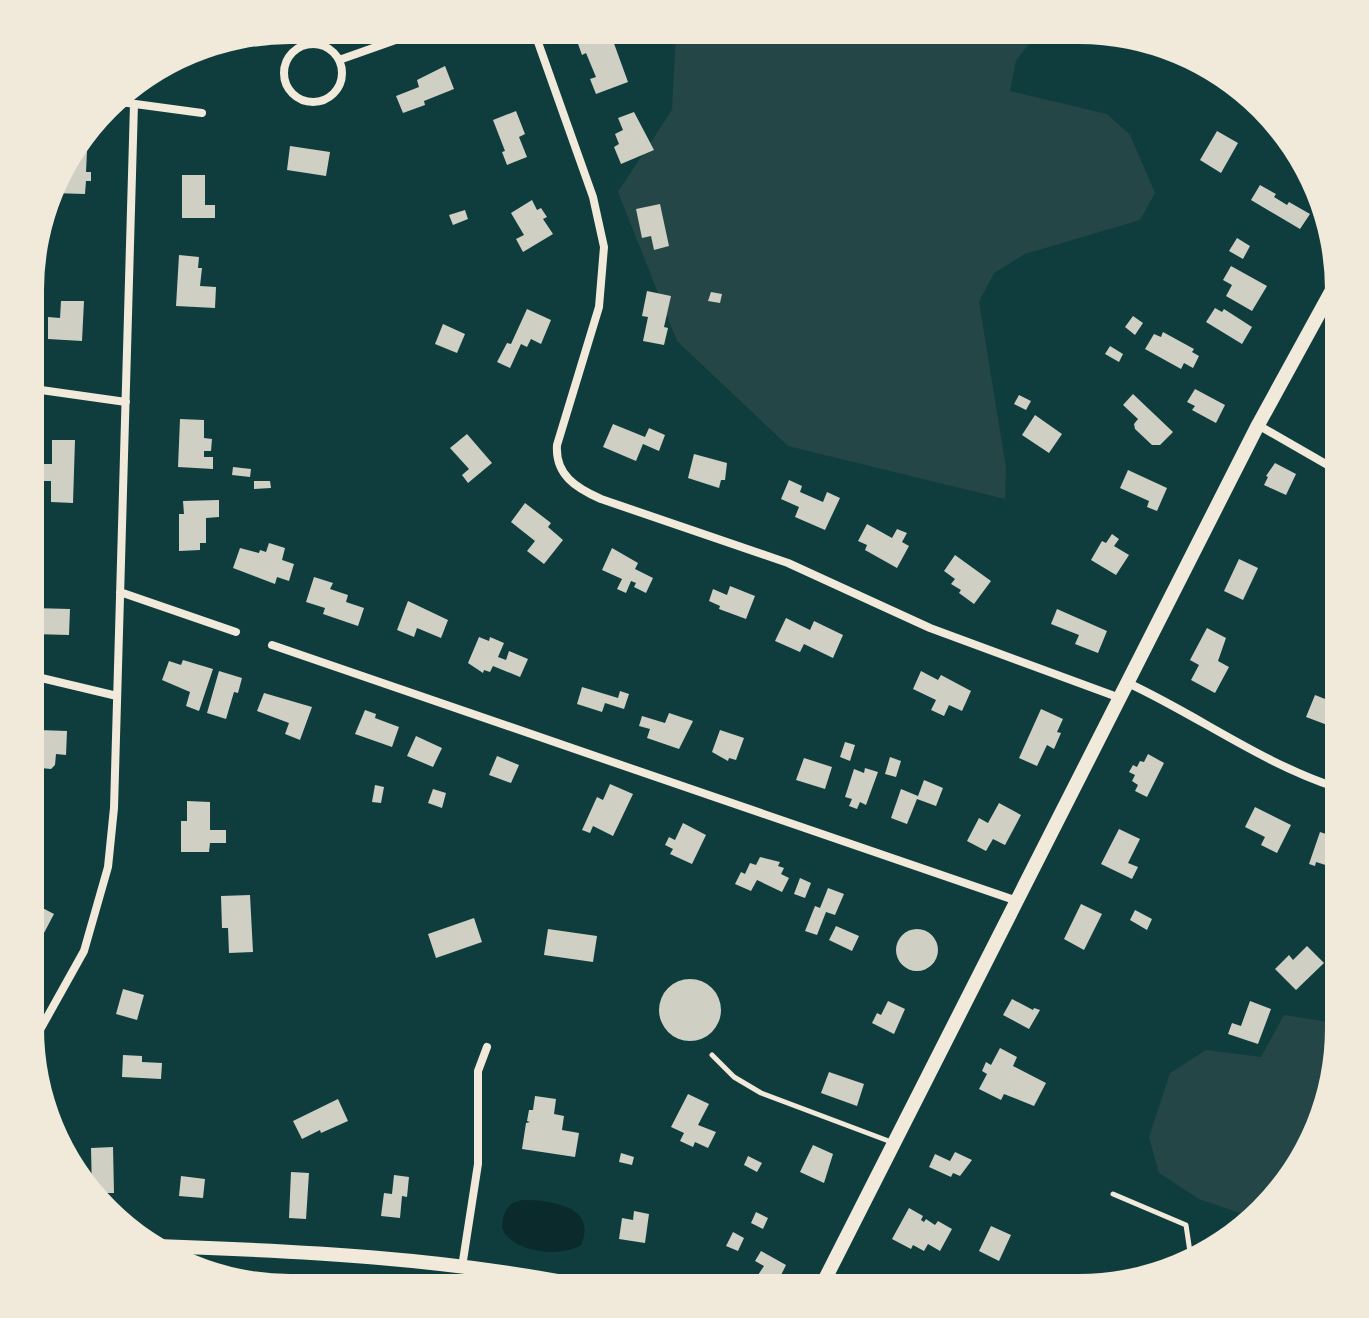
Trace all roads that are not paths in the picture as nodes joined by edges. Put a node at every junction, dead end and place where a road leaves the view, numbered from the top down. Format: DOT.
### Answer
graph roads {
  1 [pos="318,44"];
  2 [pos="384,44"];
  3 [pos="539,44"];
  4 [pos="339,60"];
  5 [pos="130,103"];
  6 [pos="134,104"];
  7 [pos="202,113"];
  8 [pos="1324,305"];
  9 [pos="44,390"];
  10 [pos="126,402"];
  11 [pos="1258,425"];
  12 [pos="1324,463"];
  13 [pos="120,592"];
  14 [pos="236,632"];
  15 [pos="272,645"];
  16 [pos="45,679"];
  17 [pos="1128,683"];
  18 [pos="117,696"];
  19 [pos="1120,698"];
  20 [pos="1324,784"];
  21 [pos="1017,901"];
  22 [pos="45,1021"];
  23 [pos="487,1047"];
  24 [pos="712,1055"];
  25 [pos="895,1144"];
  26 [pos="1113,1194"];
  27 [pos="180,1247"];
  28 [pos="1189,1247"];
  29 [pos="462,1268"];
  30 [pos="489,1273"];
  31 [pos="828,1273"];
  1 -- 4 [label="street"];
  1 -- 4 [label="street"];
  2 -- 4 [label="street"];
  3 -- 19 [label="street"];
  5 -- 6 [label="street"];
  6 -- 7 [label="street"];
  6 -- 10 [label="street"];
  8 -- 11 [label="main road"];
  9 -- 10 [label="street"];
  10 -- 13 [label="street"];
  11 -- 12 [label="street"];
  11 -- 17 [label="main road"];
  13 -- 14 [label="street"];
  13 -- 18 [label="street"];
  15 -- 21 [label="street"];
  16 -- 18 [label="street"];
  17 -- 19 [label="main road"];
  17 -- 20 [label="street"];
  18 -- 22 [label="street"];
  19 -- 21 [label="main road"];
  21 -- 25 [label="main road"];
  23 -- 29 [label="street"];
  24 -- 25 [label="lane"];
  25 -- 31 [label="main road"];
  26 -- 28 [label="lane"];
  27 -- 29 [label="main road"];
  29 -- 30 [label="main road"];
}
